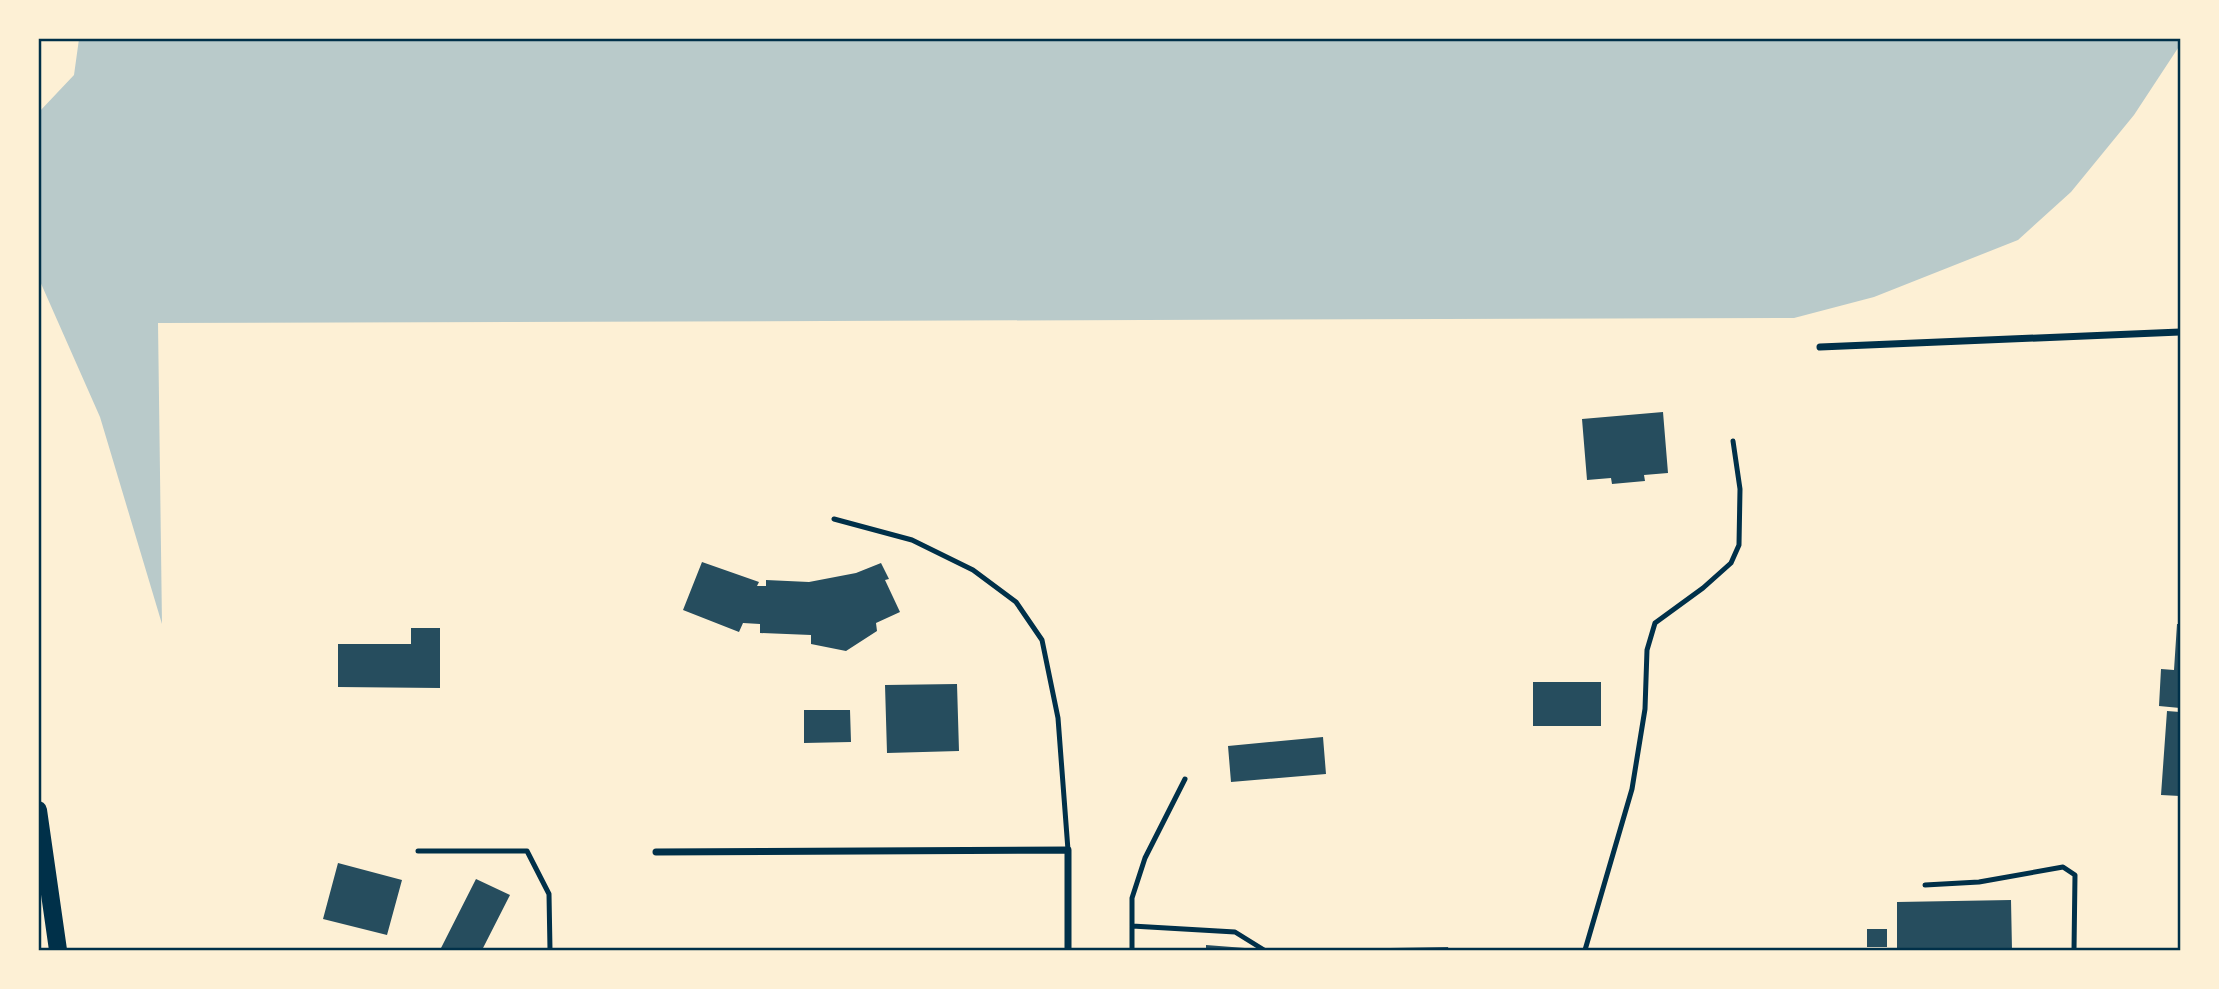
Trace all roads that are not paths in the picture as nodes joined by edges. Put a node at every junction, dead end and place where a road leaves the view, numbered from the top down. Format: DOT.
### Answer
graph roads {
  1 [pos="2180,332"];
  2 [pos="1820,348"];
  3 [pos="1733,441"];
  4 [pos="834,519"];
  5 [pos="1185,779"];
  6 [pos="38,810"];
  7 [pos="1068,849"];
  8 [pos="418,851"];
  9 [pos="656,852"];
  10 [pos="1925,885"];
  11 [pos="1132,926"];
  12 [pos="58,950"];
  13 [pos="550,950"];
  14 [pos="1068,950"];
  15 [pos="1132,950"];
  16 [pos="1264,950"];
  17 [pos="1585,950"];
  18 [pos="2074,950"];
  1 -- 2 [label="street"];
  3 -- 17 [label="lane"];
  4 -- 7 [label="lane"];
  5 -- 11 [label="lane"];
  6 -- 12 [label="main road"];
  7 -- 9 [label="street"];
  7 -- 14 [label="street"];
  8 -- 13 [label="lane"];
  10 -- 18 [label="lane"];
  11 -- 15 [label="lane"];
  11 -- 16 [label="lane"];
}
